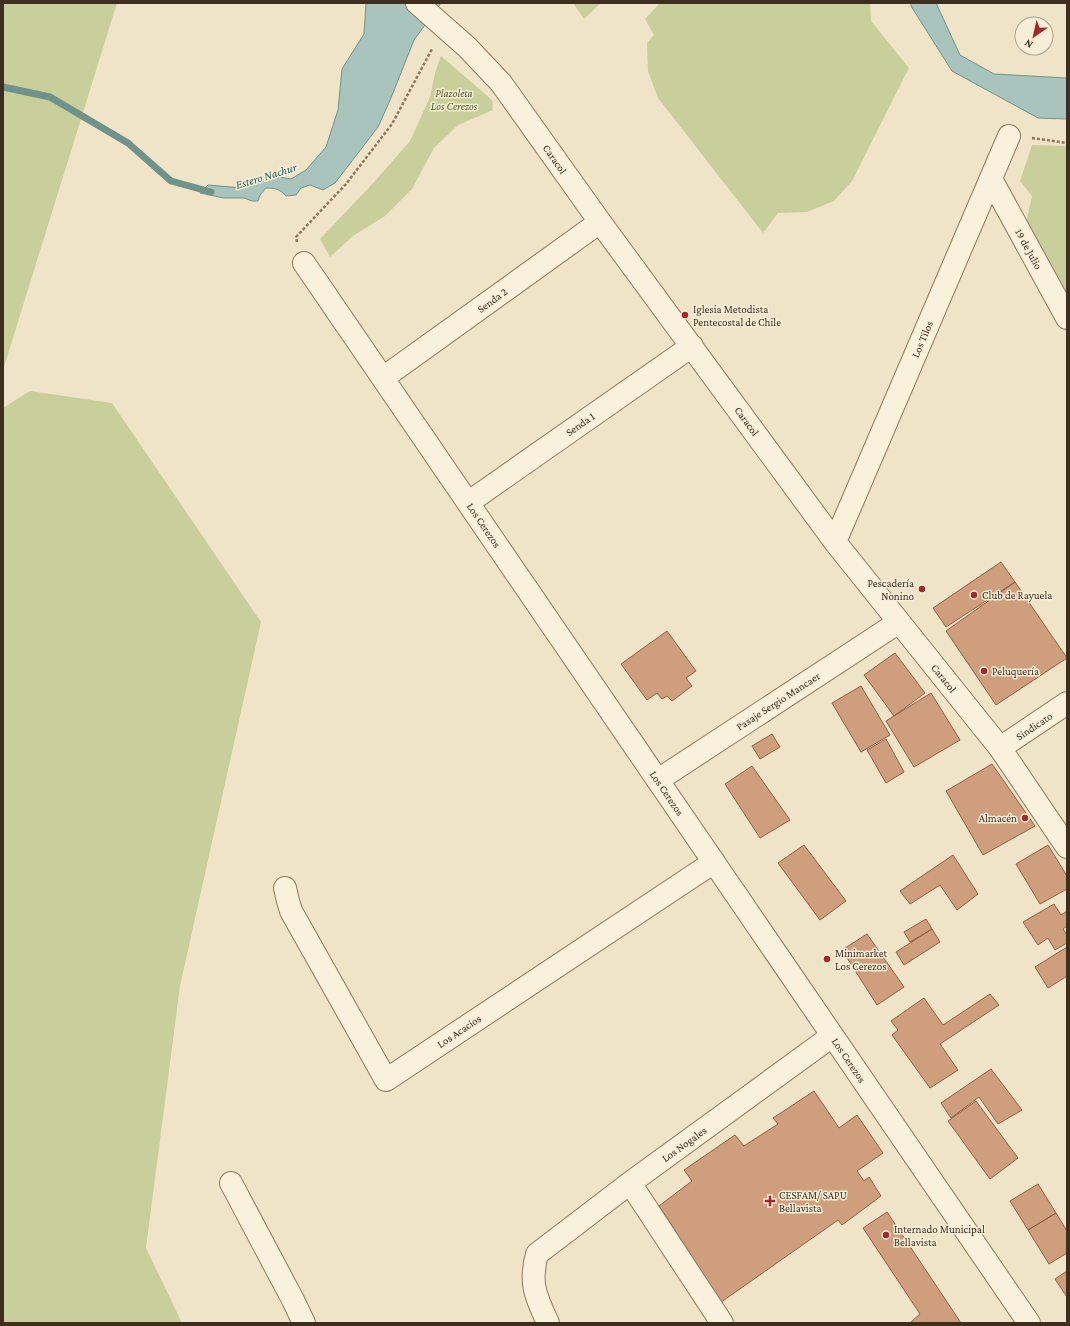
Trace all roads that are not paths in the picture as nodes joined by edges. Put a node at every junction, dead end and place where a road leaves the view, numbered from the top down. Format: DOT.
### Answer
graph roads {
  1 [pos="417,3"];
  2 [pos="1009,136"];
  3 [pos="991,179"];
  4 [pos="600,222"];
  5 [pos="304,263"];
  6 [pos="1067,318"];
  7 [pos="692,346"];
  8 [pos="383,378"];
  9 [pos="469,502"];
  10 [pos="835,542"];
  11 [pos="899,622"];
  12 [pos="1067,703"];
  13 [pos="1000,748"];
  14 [pos="658,780"];
  15 [pos="1067,846"];
  16 [pos="714,862"];
  17 [pos="285,888"];
  18 [pos="832,1036"];
  19 [pos="231,1182"];
  20 [pos="630,1183"];
  21 [pos="304,1323"];
  22 [pos="548,1323"];
  23 [pos="722,1323"];
  24 [pos="1030,1323"];
  1 -- 4 [label="street, Caracol"];
  2 -- 3 [label="street, Los Tilos"];
  3 -- 6 [label="street, 19 de Julio"];
  3 -- 10 [label="street, Los Tilos"];
  4 -- 7 [label="street, Caracol"];
  4 -- 8 [label="street, Senda 2"];
  5 -- 8 [label="street, Los Cerezos"];
  7 -- 9 [label="street, Senda 1"];
  7 -- 10 [label="street, Caracol"];
  8 -- 9 [label="street, Los Cerezos"];
  9 -- 14 [label="street, Los Cerezos"];
  10 -- 11 [label="street, Caracol"];
  11 -- 13 [label="street, Caracol"];
  11 -- 14 [label="street, Pasaje Sergio Mancaer"];
  12 -- 13 [label="street, Sindicato"];
  13 -- 15 [label="street, Caracol"];
  14 -- 16 [label="street, Los Cerezos"];
  16 -- 17 [label="street, Los Acacios"];
  16 -- 18 [label="street, Los Cerezos"];
  18 -- 20 [label="street, Los Nogales"];
  18 -- 24 [label="street, Los Cerezos"];
  19 -- 21 [label="street"];
  20 -- 22 [label="street, Los Nogales"];
  20 -- 23 [label="street"];
}
